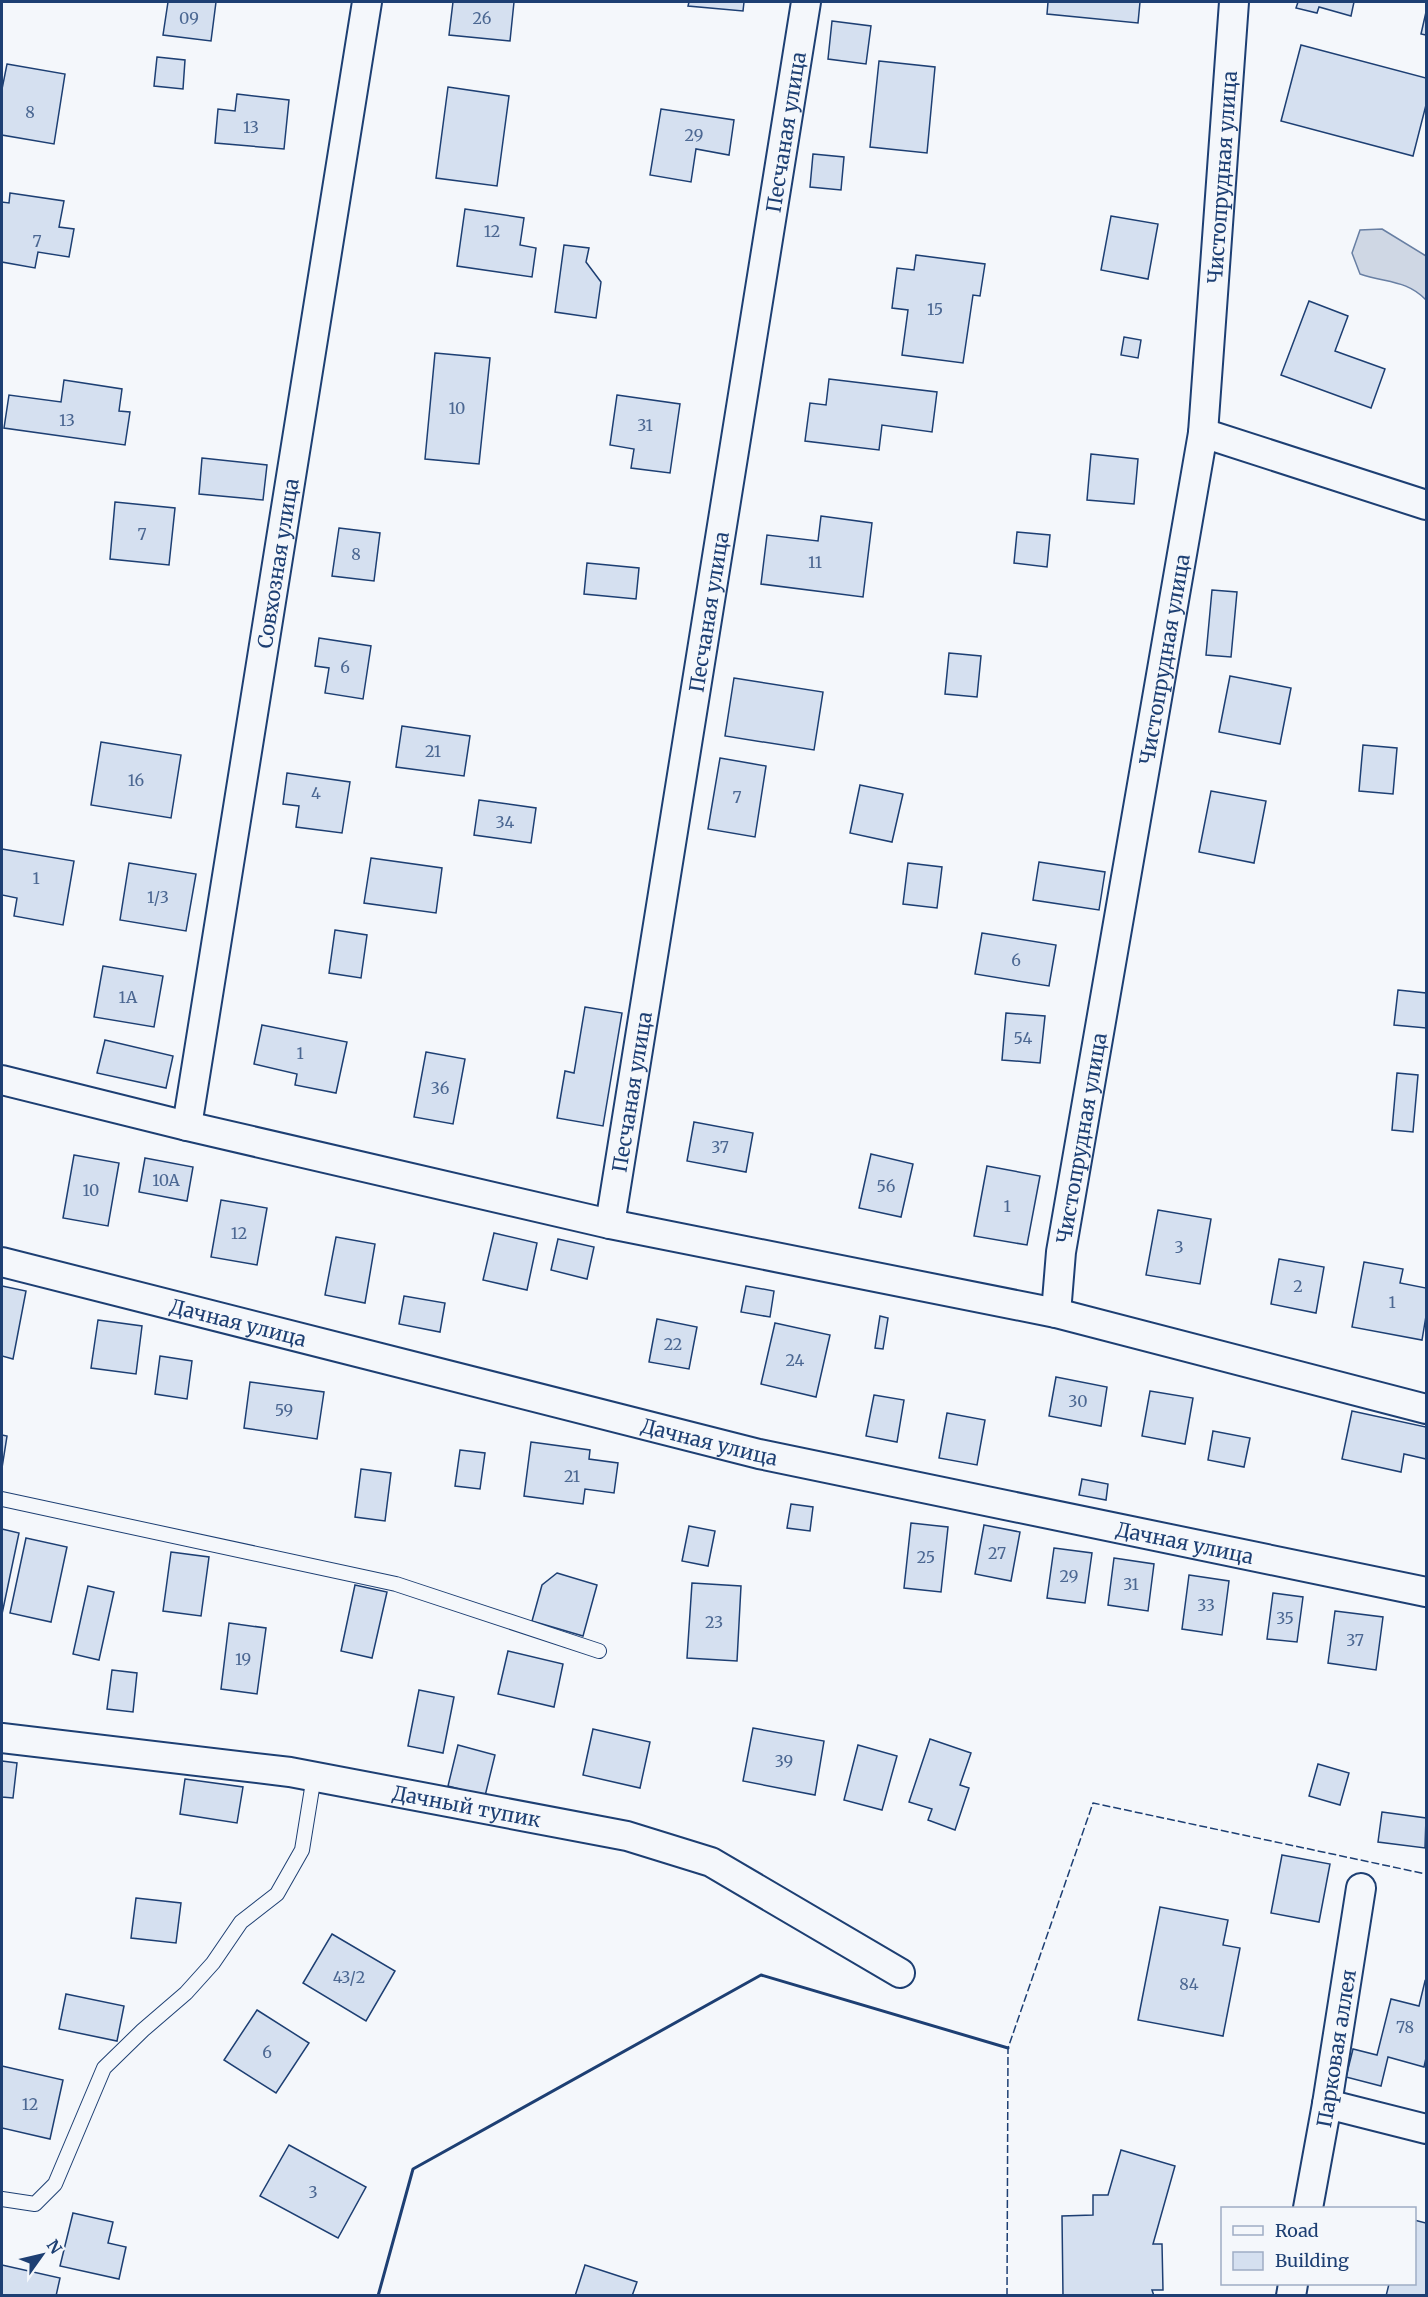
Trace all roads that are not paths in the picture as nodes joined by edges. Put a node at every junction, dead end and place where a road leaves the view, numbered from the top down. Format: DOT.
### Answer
graph roads {
  1 [pos="367,2"];
  2 [pos="806,2"];
  3 [pos="1234,2"];
  4 [pos="1203,433"];
  5 [pos="1426,505"];
  6 [pos="2,1080"];
  7 [pos="187,1126"];
  8 [pos="610,1224"];
  9 [pos="2,1262"];
  10 [pos="1056,1313"];
  11 [pos="1426,1409"];
  12 [pos="2,1499"];
  13 [pos="1426,1592"];
  14 [pos="599,1651"];
  15 [pos="2,1738"];
  16 [pos="314,1776"];
  17 [pos="1361,1888"];
  18 [pos="900,1973"];
  19 [pos="1328,2104"];
  20 [pos="1426,2129"];
  21 [pos="2,2199"];
  22 [pos="1308,2207"];
  1 -- 7 [label="street, Совхозная улица"];
  2 -- 8 [label="street, Песчаная улица"];
  3 -- 4 [label="street, Чистопрудная улица"];
  4 -- 5 [label="street"];
  4 -- 10 [label="street, Чистопрудная улица"];
  6 -- 7 [label="street"];
  7 -- 8 [label="street"];
  8 -- 10 [label="street"];
  9 -- 13 [label="street, Дачная улица"];
  10 -- 11 [label="street"];
  12 -- 14 [label="lane"];
  15 -- 16 [label="street, Дачный тупик"];
  16 -- 18 [label="street, Дачный тупик"];
  16 -- 21 [label="lane"];
  17 -- 19 [label="street, Парковая аллея"];
  19 -- 20 [label="street"];
  19 -- 22 [label="street, Парковая аллея"];
}
